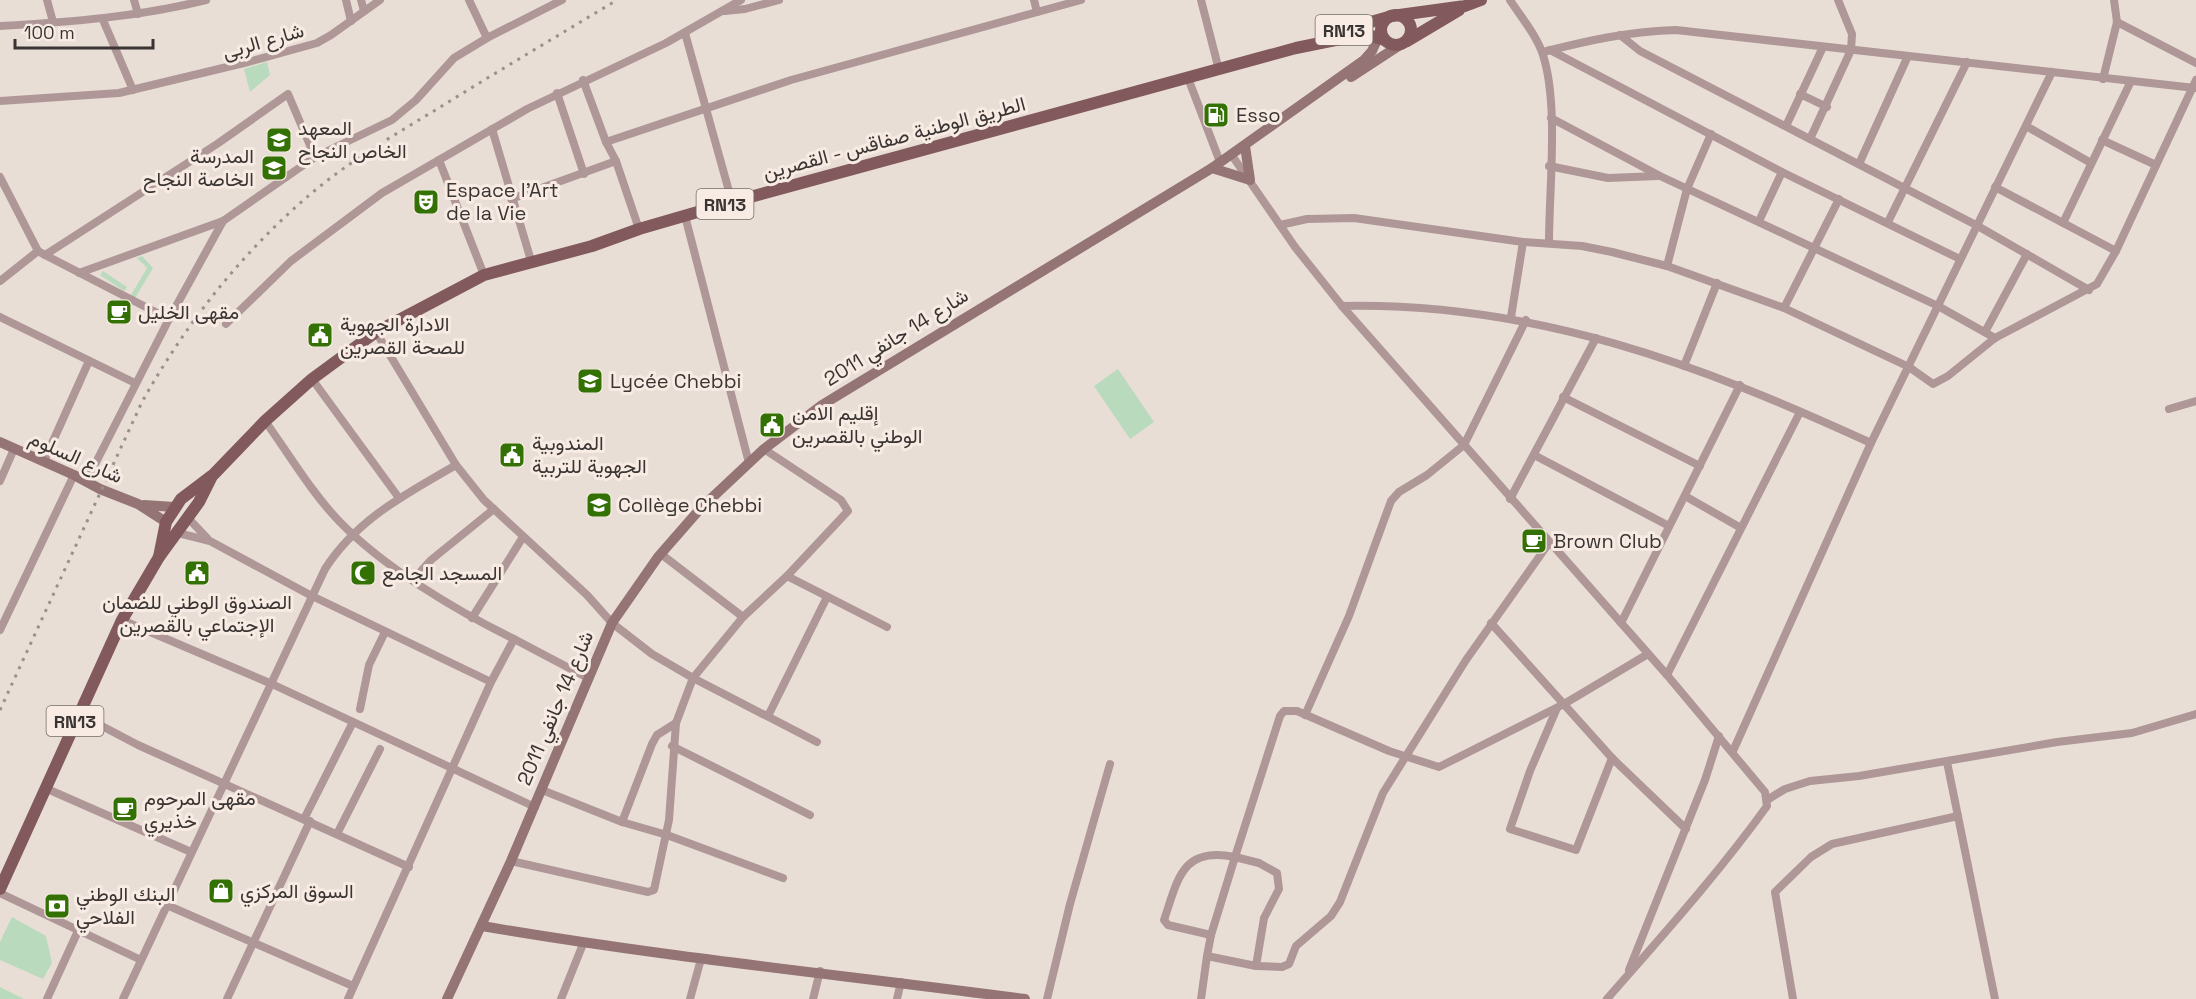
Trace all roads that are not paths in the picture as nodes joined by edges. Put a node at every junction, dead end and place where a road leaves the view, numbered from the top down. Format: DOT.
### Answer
graph roads {
  1 [pos="47,0"];
  2 [pos="134,0"];
  3 [pos="206,0"];
  4 [pos="346,0"];
  5 [pos="361,0"];
  6 [pos="380,0"];
  7 [pos="469,0"];
  8 [pos="562,0"];
  9 [pos="741,0"];
  10 [pos="779,0"];
  11 [pos="1034,0"];
  12 [pos="1081,0"];
  13 [pos="1201,0"];
  14 [pos="1481,0"];
  15 [pos="1510,0"];
  16 [pos="1838,0"];
  17 [pos="2114,0"];
  18 [pos="1465,6"];
  19 [pos="364,11"];
  20 [pos="723,11"];
  21 [pos="1037,12"];
  22 [pos="138,14"];
  23 [pos="1392,16"];
  24 [pos="103,20"];
  25 [pos="351,21"];
  26 [pos="53,22"];
  27 [pos="2117,22"];
  28 [pos="0,26"];
  29 [pos="685,33"];
  30 [pos="1620,35"];
  31 [pos="1381,36"];
  32 [pos="487,38"];
  33 [pos="1403,43"];
  34 [pos="1823,47"];
  35 [pos="1296,48"];
  36 [pos="1851,50"];
  37 [pos="1546,51"];
  38 [pos="1908,57"];
  39 [pos="1968,62"];
  40 [pos="2196,63"];
  41 [pos="1219,70"];
  42 [pos="2052,72"];
  43 [pos="1188,78"];
  44 [pos="2103,79"];
  45 [pos="583,80"];
  46 [pos="2131,81"];
  47 [pos="2195,85"];
  48 [pos="133,90"];
  49 [pos="1322,92"];
  50 [pos="558,93"];
  51 [pos="1800,94"];
  52 [pos="0,101"];
  53 [pos="1827,106"];
  54 [pos="708,109"];
  55 [pos="1551,118"];
  56 [pos="1786,126"];
  57 [pos="2026,126"];
  58 [pos="492,129"];
  59 [pos="1711,134"];
  60 [pos="1810,139"];
  61 [pos="2102,140"];
  62 [pos="606,142"];
  63 [pos="1245,146"];
  64 [pos="1231,154"];
  65 [pos="315,157"];
  66 [pos="439,160"];
  67 [pos="616,161"];
  68 [pos="2091,163"];
  69 [pos="1859,164"];
  70 [pos="1216,165"];
  71 [pos="2156,165"];
  72 [pos="1549,166"];
  73 [pos="1782,172"];
  74 [pos="584,174"];
  75 [pos="1660,176"];
  76 [pos="0,177"];
  77 [pos="1250,180"];
  78 [pos="1995,187"];
  79 [pos="1905,188"];
  80 [pos="1687,189"];
  81 [pos="511,199"];
  82 [pos="1839,199"];
  83 [pos="732,202"];
  84 [pos="685,216"];
  85 [pos="223,221"];
  86 [pos="1759,221"];
  87 [pos="1888,222"];
  88 [pos="2063,223"];
  89 [pos="1280,225"];
  90 [pos="1976,225"];
  91 [pos="639,229"];
  92 [pos="1523,242"];
  93 [pos="1549,243"];
  94 [pos="1814,248"];
  95 [pos="2116,251"];
  96 [pos="41,253"];
  97 [pos="2027,254"];
  98 [pos="1960,259"];
  99 [pos="532,264"];
  100 [pos="1667,266"];
  101 [pos="79,273"];
  102 [pos="484,275"];
  103 [pos="0,281"];
  104 [pos="1717,283"];
  105 [pos="2089,290"];
  106 [pos="1342,306"];
  107 [pos="1938,306"];
  108 [pos="1784,308"];
  109 [pos="0,317"];
  110 [pos="1511,318"];
  111 [pos="169,319"];
  112 [pos="1526,320"];
  113 [pos="226,324"];
  114 [pos="376,332"];
  115 [pos="1985,332"];
  116 [pos="1596,338"];
  117 [pos="1995,338"];
  118 [pos="89,360"];
  119 [pos="1684,366"];
  120 [pos="1909,367"];
  121 [pos="312,379"];
  122 [pos="135,383"];
  123 [pos="1740,385"];
  124 [pos="1563,396"];
  125 [pos="2196,401"];
  126 [pos="2169,409"];
  127 [pos="1800,412"];
  128 [pos="265,421"];
  129 [pos="0,442"];
  130 [pos="1871,443"];
  131 [pos="1464,445"];
  132 [pos="14,449"];
  133 [pos="764,449"];
  134 [pos="1534,455"];
  135 [pos="44,461"];
  136 [pos="748,463"];
  137 [pos="456,465"];
  138 [pos="1700,466"];
  139 [pos="74,475"];
  140 [pos="212,476"];
  141 [pos="0,481"];
  142 [pos="86,482"];
  143 [pos="1685,496"];
  144 [pos="399,498"];
  145 [pos="1510,499"];
  146 [pos="138,504"];
  147 [pos="174,507"];
  148 [pos="494,509"];
  149 [pos="188,518"];
  150 [pos="166,522"];
  151 [pos="1669,526"];
  152 [pos="1741,528"];
  153 [pos="178,533"];
  154 [pos="351,534"];
  155 [pos="523,537"];
  156 [pos="210,541"];
  157 [pos="1549,543"];
  158 [pos="661,554"];
  159 [pos="159,557"];
  160 [pos="787,576"];
  161 [pos="413,580"];
  162 [pos="310,595"];
  163 [pos="827,597"];
  164 [pos="742,617"];
  165 [pos="472,618"];
  166 [pos="122,620"];
  167 [pos="612,623"];
  168 [pos="1491,623"];
  169 [pos="1621,623"];
  170 [pos="887,627"];
  171 [pos="0,630"];
  172 [pos="385,632"];
  173 [pos="514,639"];
  174 [pos="1648,654"];
  175 [pos="1667,675"];
  176 [pos="588,678"];
  177 [pos="693,678"];
  178 [pos="492,682"];
  179 [pos="272,684"];
  180 [pos="1561,706"];
  181 [pos="360,709"];
  182 [pos="79,714"];
  183 [pos="1305,714"];
  184 [pos="2196,714"];
  185 [pos="768,716"];
  186 [pos="353,722"];
  187 [pos="676,723"];
  188 [pos="1719,736"];
  189 [pos="817,742"];
  190 [pos="672,746"];
  191 [pos="380,749"];
  192 [pos="1733,751"];
  193 [pos="1406,757"];
  194 [pos="1612,758"];
  195 [pos="1947,762"];
  196 [pos="1110,764"];
  197 [pos="453,767"];
  198 [pos="224,782"];
  199 [pos="45,788"];
  200 [pos="542,790"];
  201 [pos="1767,800"];
  202 [pos="535,807"];
  203 [pos="810,815"];
  204 [pos="1958,816"];
  205 [pos="307,820"];
  206 [pos="622,822"];
  207 [pos="1686,829"];
  208 [pos="337,834"];
  209 [pos="667,835"];
  210 [pos="191,852"];
  211 [pos="1235,857"];
  212 [pos="511,861"];
  213 [pos="409,867"];
  214 [pos="783,878"];
  215 [pos="0,891"];
  216 [pos="169,906"];
  217 [pos="482,926"];
  218 [pos="78,931"];
  219 [pos="1211,935"];
  220 [pos="253,942"];
  221 [pos="583,944"];
  222 [pos="1207,957"];
  223 [pos="141,960"];
  224 [pos="701,960"];
  225 [pos="1256,966"];
  226 [pos="820,971"];
  227 [pos="1626,977"];
  228 [pos="901,982"];
  229 [pos="353,986"];
  230 [pos="47,999"];
  231 [pos="123,999"];
  232 [pos="227,999"];
  233 [pos="348,999"];
  234 [pos="447,999"];
  235 [pos="561,999"];
  236 [pos="690,999"];
  237 [pos="813,999"];
  238 [pos="897,999"];
  239 [pos="1025,999"];
  240 [pos="1047,999"];
  241 [pos="1201,999"];
  242 [pos="1607,999"];
  243 [pos="1793,999"];
  244 [pos="1995,999"];
  1 -- 26 [label="street"];
  2 -- 22 [label="street"];
  3 -- 22 [label="street"];
  4 -- 25 [label="street"];
  5 -- 19 [label="street"];
  6 -- 19 [label="street, شارع الربى"];
  7 -- 32 [label="street"];
  8 -- 32 [label="street"];
  9 -- 20 [label="street"];
  10 -- 20 [label="street"];
  11 -- 21 [label="street"];
  12 -- 21 [label="street"];
  13 -- 41 [label="street"];
  14 -- 18 [label="main road, الطريق الوطنية صفاقس - القصرين / RN13"];
  15 -- 37 [label="street"];
  16 -- 36 [label="street"];
  17 -- 27 [label="street"];
  18 -- 23 [label="main road, الطريق الوطنية صفاقس - القصرين / RN13"];
  18 -- 33 [label="main road, شارع 14 جانفي 2011"];
  19 -- 25 [label="street, شارع الربى"];
  20 -- 29 [label="street"];
  21 -- 54 [label="street"];
  22 -- 24 [label="street"];
  23 -- 31 [label="main road"];
  23 -- 33 [label="main road"];
  23 -- 35 [label="main road, الطريق الوطنية صفاقس - القصرين / RN13"];
  24 -- 26 [label="street"];
  24 -- 48 [label="street"];
  25 -- 48 [label="street, شارع الربى"];
  26 -- 28 [label="street"];
  27 -- 40 [label="street"];
  27 -- 44 [label="street"];
  29 -- 45 [label="street"];
  29 -- 54 [label="street"];
  30 -- 34 [label="street"];
  30 -- 37 [label="street"];
  30 -- 56 [label="street"];
  31 -- 33 [label="main road"];
  31 -- 35 [label="main road, الطريق الوطنية صفاقس - القصرين"];
  31 -- 49 [label="main road, شارع 14 جانفي 2011"];
  32 -- 65 [label="street"];
  33 -- 49 [label="main road, شارع 14 جانفي 2011"];
  34 -- 36 [label="street"];
  34 -- 51 [label="street"];
  35 -- 41 [label="main road, الطريق الوطنية صفاقس - القصرين / RN13"];
  36 -- 38 [label="street"];
  36 -- 53 [label="street"];
  37 -- 55 [label="street"];
  37 -- 59 [label="street"];
  38 -- 39 [label="street"];
  38 -- 69 [label="street"];
  39 -- 42 [label="street"];
  39 -- 79 [label="street"];
  41 -- 43 [label="main road, الطريق الوطنية صفاقس - القصرين / RN13"];
  42 -- 44 [label="street"];
  42 -- 57 [label="street"];
  43 -- 70 [label="street"];
  43 -- 83 [label="main road, الطريق الوطنية صفاقس - القصرين / RN13"];
  44 -- 46 [label="street"];
  45 -- 50 [label="street"];
  45 -- 62 [label="street"];
  46 -- 47 [label="street"];
  46 -- 61 [label="street"];
  47 -- 71 [label="street"];
  48 -- 52 [label="street, شارع الربى"];
  49 -- 63 [label="main road, شارع 14 جانفي 2011"];
  50 -- 58 [label="street"];
  50 -- 74 [label="street"];
  51 -- 53 [label="street"];
  51 -- 56 [label="street"];
  53 -- 60 [label="street"];
  54 -- 62 [label="street"];
  54 -- 83 [label="street"];
  55 -- 72 [label="street"];
  55 -- 75 [label="street"];
  56 -- 60 [label="street"];
  57 -- 68 [label="street"];
  57 -- 78 [label="street"];
  58 -- 66 [label="street"];
  58 -- 81 [label="street"];
  59 -- 73 [label="street"];
  59 -- 80 [label="street"];
  60 -- 69 [label="street"];
  61 -- 68 [label="street"];
  61 -- 71 [label="street"];
  62 -- 67 [label="street"];
  63 -- 64 [label="main road, شارع 14 جانفي 2011"];
  63 -- 77 [label="main road"];
  64 -- 70 [label="main road, شارع 14 جانفي 2011"];
  64 -- 77 [label="street"];
  65 -- 85 [label="street"];
  65 -- 96 [label="street"];
  66 -- 102 [label="street"];
  66 -- 113 [label="street"];
  67 -- 74 [label="street"];
  67 -- 91 [label="street"];
  68 -- 88 [label="street"];
  69 -- 79 [label="street"];
  70 -- 77 [label="main road"];
  70 -- 133 [label="main road, شارع 14 جانفي 2011"];
  71 -- 95 [label="street"];
  72 -- 75 [label="street"];
  72 -- 93 [label="street"];
  73 -- 82 [label="street"];
  73 -- 86 [label="street"];
  74 -- 81 [label="street"];
  75 -- 80 [label="street"];
  76 -- 96 [label="street"];
  77 -- 89 [label="street"];
  78 -- 88 [label="street"];
  78 -- 90 [label="street"];
  79 -- 87 [label="street"];
  79 -- 90 [label="street"];
  80 -- 86 [label="street"];
  80 -- 100 [label="street"];
  81 -- 99 [label="street"];
  82 -- 87 [label="street"];
  82 -- 94 [label="street"];
  83 -- 84 [label="main road, الطريق الوطنية صفاقس - القصرين / RN13"];
  84 -- 91 [label="main road, الطريق الوطنية صفاقس - القصرين / RN13"];
  84 -- 136 [label="street"];
  85 -- 101 [label="street"];
  85 -- 111 [label="street"];
  86 -- 94 [label="street"];
  87 -- 98 [label="street"];
  88 -- 95 [label="street"];
  89 -- 92 [label="street"];
  89 -- 106 [label="street"];
  90 -- 97 [label="street"];
  90 -- 98 [label="street"];
  91 -- 99 [label="main road, الطريق الوطنية صفاقس - القصرين / RN13"];
  92 -- 93 [label="street"];
  92 -- 110 [label="street"];
  93 -- 100 [label="street"];
  94 -- 107 [label="street"];
  94 -- 108 [label="street"];
  95 -- 105 [label="street"];
  96 -- 101 [label="street"];
  96 -- 103 [label="street"];
  97 -- 105 [label="street"];
  97 -- 115 [label="street"];
  98 -- 107 [label="street"];
  99 -- 102 [label="main road, الطريق الوطنية صفاقس - القصرين / RN13"];
  100 -- 104 [label="street"];
  101 -- 111 [label="street"];
  102 -- 114 [label="main road, الطريق الوطنية صفاقس - القصرين / RN13"];
  104 -- 108 [label="street"];
  104 -- 119 [label="street"];
  105 -- 117 [label="street"];
  106 -- 110 [label="street"];
  106 -- 131 [label="street"];
  107 -- 115 [label="street"];
  107 -- 120 [label="street"];
  108 -- 120 [label="street"];
  109 -- 118 [label="street"];
  110 -- 112 [label="street"];
  111 -- 122 [label="street"];
  112 -- 116 [label="street"];
  112 -- 131 [label="street"];
  114 -- 121 [label="main road, الطريق الوطنية صفاقس - القصرين / RN13"];
  114 -- 137 [label="street"];
  115 -- 117 [label="street"];
  116 -- 119 [label="street"];
  116 -- 124 [label="street"];
  117 -- 120 [label="street"];
  118 -- 122 [label="street"];
  118 -- 135 [label="street"];
  119 -- 123 [label="street"];
  120 -- 130 [label="street"];
  121 -- 128 [label="main road, الطريق الوطنية صفاقس - القصرين / RN13"];
  121 -- 144 [label="street"];
  122 -- 142 [label="street"];
  123 -- 127 [label="street"];
  123 -- 138 [label="street"];
  124 -- 134 [label="street"];
  124 -- 138 [label="street"];
  125 -- 126 [label="street"];
  127 -- 130 [label="street"];
  127 -- 152 [label="street"];
  128 -- 140 [label="main road, الطريق الوطنية صفاقس - القصرين / RN13"];
  128 -- 154 [label="street"];
  129 -- 132 [label="main road, شارع السلوم"];
  130 -- 192 [label="street"];
  131 -- 145 [label="street"];
  131 -- 183 [label="street"];
  132 -- 135 [label="main road, شارع السلوم"];
  132 -- 141 [label="street"];
  133 -- 136 [label="main road, شارع 14 جانفي 2011"];
  133 -- 160 [label="street"];
  134 -- 145 [label="street"];
  134 -- 151 [label="street"];
  135 -- 139 [label="main road, شارع السلوم"];
  136 -- 158 [label="main road, شارع 14 جانفي 2011"];
  137 -- 144 [label="street"];
  137 -- 148 [label="street"];
  138 -- 143 [label="street"];
  139 -- 142 [label="main road, شارع السلوم"];
  139 -- 171 [label="street"];
  140 -- 147 [label="main road, الطريق الوطنية صفاقس - القصرين"];
  140 -- 149 [label="main road, الطريق الوطنية صفاقس - القصرين"];
  142 -- 146 [label="main road, شارع السلوم"];
  143 -- 151 [label="street"];
  143 -- 152 [label="street"];
  144 -- 154 [label="street"];
  145 -- 157 [label="street"];
  146 -- 147 [label="main road, شارع السلوم"];
  146 -- 150 [label="main road, شارع السلوم"];
  147 -- 149 [label="main road"];
  147 -- 150 [label="main road, الطريق الوطنية صفاقس - القصرين"];
  148 -- 155 [label="street"];
  148 -- 161 [label="street"];
  149 -- 153 [label="main road, الطريق الوطنية صفاقس - القصرين"];
  149 -- 156 [label="street"];
  150 -- 153 [label="main road"];
  150 -- 159 [label="main road, الطريق الوطنية صفاقس - القصرين"];
  151 -- 169 [label="street"];
  152 -- 175 [label="street"];
  153 -- 156 [label="street"];
  153 -- 159 [label="main road, الطريق الوطنية صفاقس - القصرين"];
  154 -- 161 [label="street"];
  154 -- 162 [label="street"];
  155 -- 165 [label="street"];
  155 -- 167 [label="street"];
  156 -- 162 [label="street"];
  157 -- 168 [label="street"];
  157 -- 169 [label="street"];
  158 -- 164 [label="street"];
  158 -- 167 [label="main road, شارع 14 جانفي 2011"];
  159 -- 166 [label="main road, الطريق الوطنية صفاقس - القصرين / RN13"];
  160 -- 163 [label="street"];
  160 -- 164 [label="street"];
  161 -- 165 [label="street"];
  162 -- 172 [label="street"];
  162 -- 179 [label="street"];
  163 -- 170 [label="street"];
  163 -- 185 [label="street"];
  164 -- 177 [label="street"];
  165 -- 173 [label="street"];
  166 -- 179 [label="street"];
  166 -- 182 [label="main road, الطريق الوطنية صفاقس - القصرين / RN13"];
  167 -- 176 [label="main road, شارع 14 جانفي 2011"];
  167 -- 177 [label="street"];
  168 -- 180 [label="street"];
  168 -- 193 [label="street"];
  169 -- 174 [label="street"];
  172 -- 178 [label="street"];
  172 -- 181 [label="street"];
  173 -- 176 [label="street"];
  173 -- 178 [label="street"];
  174 -- 175 [label="street"];
  174 -- 180 [label="street"];
  175 -- 188 [label="street"];
  176 -- 200 [label="main road, شارع 14 جانفي 2011"];
  177 -- 185 [label="street"];
  177 -- 187 [label="street"];
  178 -- 197 [label="street"];
  179 -- 186 [label="street"];
  179 -- 198 [label="street"];
  180 -- 193 [label="street"];
  180 -- 194 [label="street"];
  180 -- 194 [label="street"];
  182 -- 198 [label="street"];
  182 -- 199 [label="main road, الطريق الوطنية صفاقس - القصرين / RN13"];
  183 -- 193 [label="street"];
  183 -- 211 [label="street"];
  184 -- 195 [label="street"];
  185 -- 189 [label="street"];
  186 -- 197 [label="street"];
  186 -- 205 [label="street"];
  187 -- 190 [label="street"];
  187 -- 206 [label="street"];
  188 -- 192 [label="street"];
  188 -- 207 [label="street"];
  190 -- 203 [label="street"];
  190 -- 209 [label="street"];
  191 -- 208 [label="street"];
  192 -- 201 [label="street"];
  193 -- 225 [label="street"];
  194 -- 207 [label="street"];
  195 -- 201 [label="street"];
  195 -- 204 [label="street"];
  196 -- 240 [label="street"];
  197 -- 202 [label="street"];
  197 -- 213 [label="street"];
  198 -- 205 [label="street"];
  198 -- 210 [label="street"];
  199 -- 210 [label="street"];
  199 -- 215 [label="main road, الطريق الوطنية صفاقس - القصرين / RN13"];
  200 -- 202 [label="main road, شارع 14 جانفي 2011"];
  200 -- 206 [label="street"];
  201 -- 227 [label="street"];
  202 -- 212 [label="main road, شارع 14 جانفي 2011"];
  204 -- 243 [label="street"];
  204 -- 244 [label="street"];
  205 -- 208 [label="street"];
  205 -- 220 [label="street"];
  206 -- 209 [label="street"];
  207 -- 227 [label="street"];
  208 -- 213 [label="street"];
  209 -- 212 [label="street"];
  209 -- 214 [label="street"];
  210 -- 216 [label="street"];
  211 -- 219 [label="street"];
  211 -- 219 [label="street"];
  211 -- 225 [label="street"];
  212 -- 217 [label="main road, شارع 14 جانفي 2011"];
  213 -- 229 [label="street"];
  215 -- 218 [label="street"];
  216 -- 220 [label="street"];
  216 -- 223 [label="street"];
  217 -- 221 [label="main road"];
  217 -- 234 [label="main road, شارع 14 جانفي 2011"];
  218 -- 223 [label="street"];
  218 -- 230 [label="street"];
  219 -- 222 [label="street"];
  220 -- 229 [label="street"];
  220 -- 232 [label="street"];
  221 -- 224 [label="main road"];
  221 -- 235 [label="street"];
  222 -- 225 [label="street"];
  222 -- 241 [label="street"];
  223 -- 231 [label="street"];
  224 -- 226 [label="main road"];
  224 -- 236 [label="street"];
  226 -- 228 [label="main road"];
  226 -- 237 [label="street"];
  227 -- 242 [label="street"];
  228 -- 238 [label="street"];
  228 -- 239 [label="main road"];
  229 -- 233 [label="street"];
}
